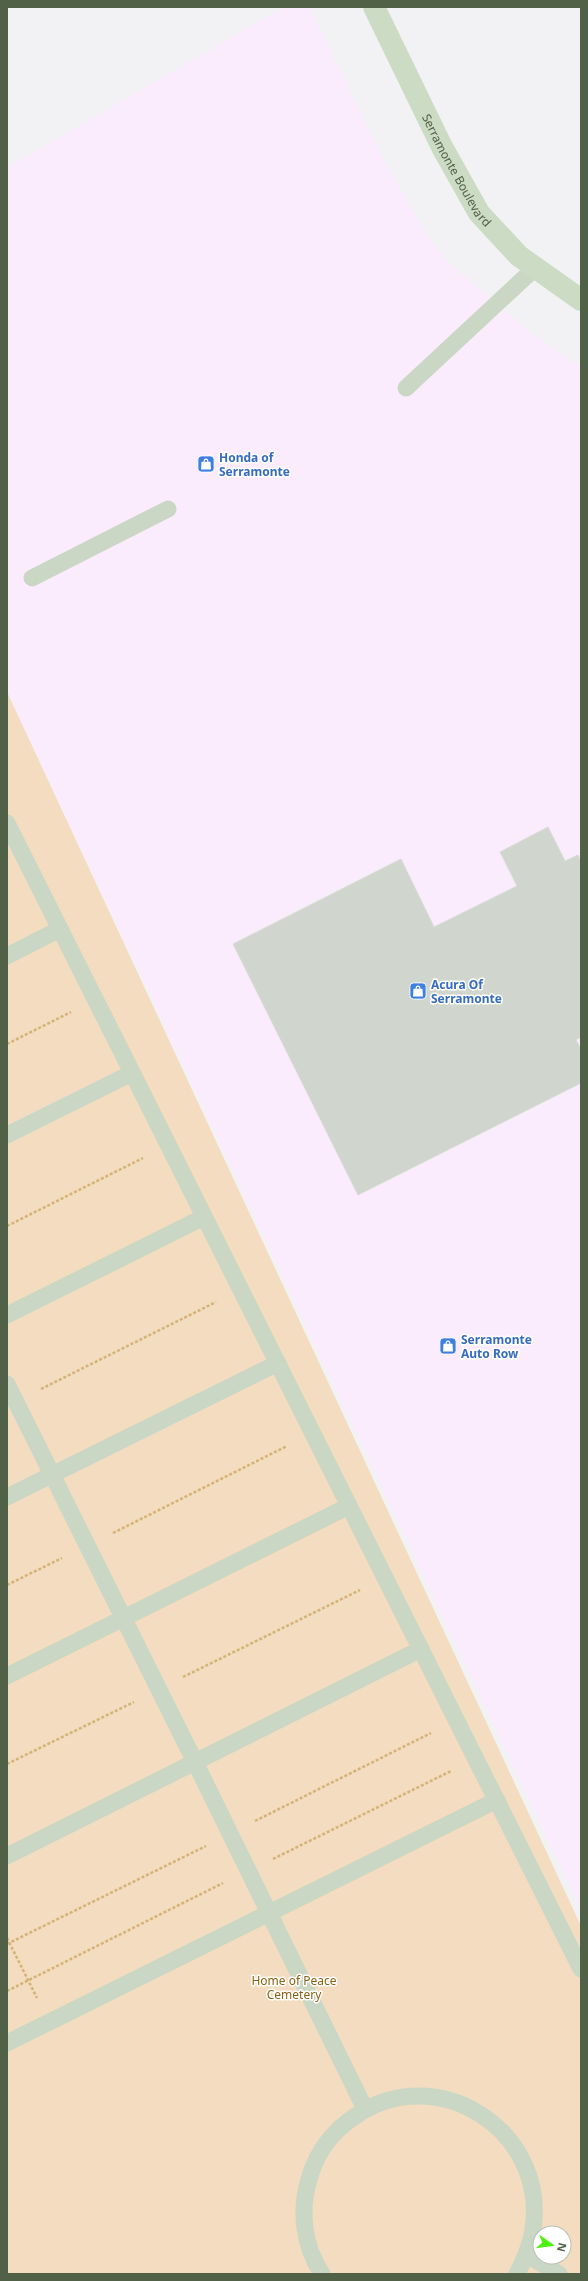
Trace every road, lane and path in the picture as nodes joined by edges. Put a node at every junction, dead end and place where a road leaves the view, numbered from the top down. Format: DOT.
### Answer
graph roads {
  1 [pos="374,7"];
  2 [pos="534,268"];
  3 [pos="581,300"];
  4 [pos="406,388"];
  5 [pos="168,510"];
  6 [pos="32,578"];
  7 [pos="7,823"];
  8 [pos="60,929"];
  9 [pos="7,956"];
  10 [pos="96,1000"];
  11 [pos="7,1044"];
  12 [pos="132,1073"];
  13 [pos="7,1135"];
  14 [pos="169,1146"];
  15 [pos="204,1217"];
  16 [pos="7,1226"];
  17 [pos="241,1289"];
  18 [pos="7,1316"];
  19 [pos="278,1363"];
  20 [pos="7,1384"];
  21 [pos="16,1402"];
  22 [pos="313,1434"];
  23 [pos="52,1474"];
  24 [pos="7,1497"];
  25 [pos="349,1506"];
  26 [pos="87,1545"];
  27 [pos="385,1577"];
  28 [pos="7,1585"];
  29 [pos="124,1618"];
  30 [pos="421,1649"];
  31 [pos="7,1676"];
  32 [pos="159,1689"];
  33 [pos="195,1762"];
  34 [pos="7,1764"];
  35 [pos="497,1800"];
  36 [pos="7,1856"];
  37 [pos="269,1913"];
  38 [pos="7,1938"];
  39 [pos="581,1969"];
  40 [pos="49,2022"];
  41 [pos="7,2043"];
  42 [pos="365,2109"];
  43 [pos="526,2255"];
  44 [pos="322,2274"];
  45 [pos="516,2274"];
  46 [pos="559,2274"];
  1 -- 2 [label="main road, Serramonte Boulevard"];
  2 -- 3 [label="main road, Serramonte Boulevard"];
  2 -- 4 [label="lane"];
  5 -- 6 [label="lane"];
  7 -- 8 [label="lane"];
  8 -- 9 [label="lane"];
  8 -- 10 [label="lane"];
  10 -- 11 [label="path"];
  10 -- 12 [label="lane"];
  12 -- 13 [label="lane"];
  12 -- 14 [label="lane"];
  14 -- 15 [label="lane"];
  14 -- 16 [label="path"];
  15 -- 17 [label="lane"];
  15 -- 18 [label="lane"];
  17 -- 19 [label="lane"];
  17 -- 21 [label="path"];
  19 -- 22 [label="lane"];
  19 -- 23 [label="lane"];
  20 -- 21 [label="lane"];
  21 -- 23 [label="lane"];
  22 -- 25 [label="lane"];
  22 -- 26 [label="path"];
  23 -- 24 [label="lane"];
  23 -- 26 [label="lane"];
  25 -- 27 [label="lane"];
  25 -- 29 [label="lane"];
  26 -- 28 [label="path"];
  26 -- 29 [label="lane"];
  27 -- 30 [label="lane"];
  27 -- 32 [label="path"];
  29 -- 31 [label="lane"];
  29 -- 32 [label="lane"];
  30 -- 33 [label="lane"];
  30 -- 35 [label="lane"];
  32 -- 33 [label="lane"];
  32 -- 34 [label="path"];
  33 -- 36 [label="lane"];
  33 -- 37 [label="lane"];
  35 -- 37 [label="lane"];
  35 -- 39 [label="lane"];
  37 -- 40 [label="lane"];
  37 -- 42 [label="lane"];
  38 -- 40 [label="path"];
  40 -- 41 [label="lane"];
  42 -- 43 [label="lane"];
  42 -- 44 [label="lane"];
  43 -- 45 [label="lane"];
  43 -- 46 [label="lane"];
}
